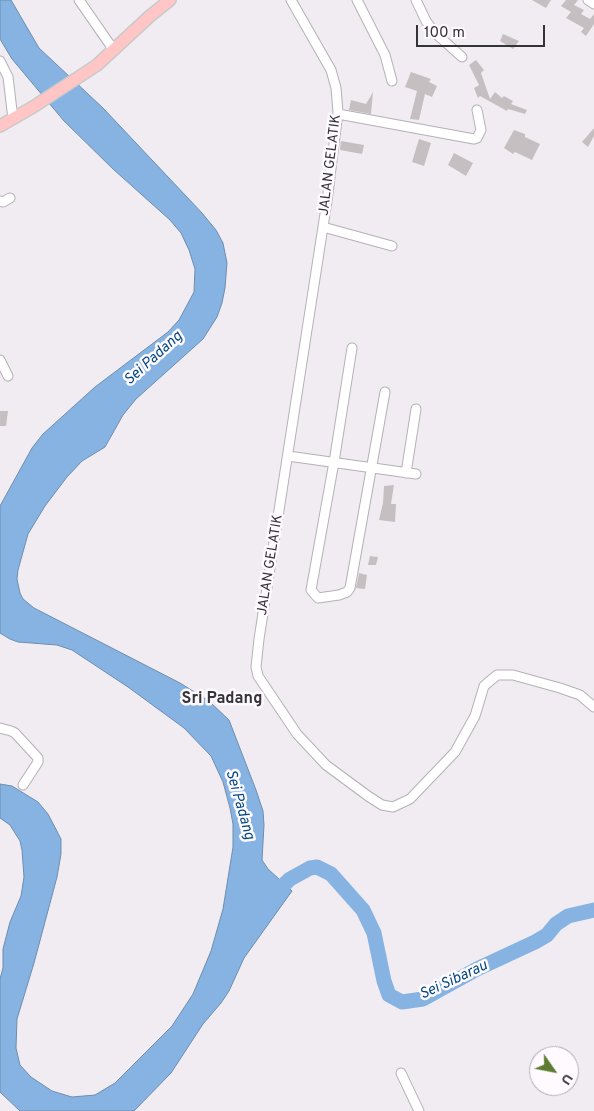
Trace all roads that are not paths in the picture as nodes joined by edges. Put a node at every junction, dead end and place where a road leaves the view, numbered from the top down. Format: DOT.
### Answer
graph roads {
  1 [pos="79,0"];
  2 [pos="170,0"];
  3 [pos="291,0"];
  4 [pos="357,0"];
  5 [pos="416,0"];
  6 [pos="588,0"];
  7 [pos="594,4"];
  8 [pos="113,49"];
  9 [pos="462,57"];
  10 [pos="0,61"];
  11 [pos="392,81"];
  12 [pos="477,110"];
  13 [pos="338,114"];
  14 [pos="13,119"];
  15 [pos="0,126"];
  16 [pos="10,198"];
  17 [pos="0,201"];
  18 [pos="323,227"];
  19 [pos="392,246"];
  20 [pos="352,348"];
  21 [pos="0,360"];
  22 [pos="8,376"];
  23 [pos="384,392"];
  24 [pos="416,409"];
  25 [pos="288,456"];
  26 [pos="334,462"];
  27 [pos="370,468"];
  28 [pos="406,473"];
  29 [pos="416,474"];
  30 [pos="594,707"];
  31 [pos="0,728"];
  32 [pos="23,785"];
  33 [pos="401,1073"];
  34 [pos="419,1111"];
  1 -- 8 [label="street"];
  2 -- 8 [label="main road"];
  3 -- 13 [label="street, JALAN GELATIK"];
  4 -- 11 [label="street"];
  5 -- 9 [label="street"];
  6 -- 7 [label="street"];
  8 -- 14 [label="main road"];
  10 -- 14 [label="street"];
  12 -- 13 [label="street"];
  13 -- 18 [label="street, JALAN GELATIK"];
  14 -- 15 [label="main road"];
  16 -- 17 [label="street"];
  18 -- 19 [label="street"];
  18 -- 25 [label="street, JALAN GELATIK"];
  20 -- 26 [label="street"];
  21 -- 22 [label="street"];
  23 -- 27 [label="street"];
  24 -- 28 [label="street"];
  25 -- 26 [label="street"];
  25 -- 30 [label="street, JALAN GELATIK"];
  26 -- 27 [label="street"];
  26 -- 27 [label="street"];
  27 -- 28 [label="street"];
  28 -- 29 [label="street"];
  31 -- 32 [label="street"];
  33 -- 34 [label="street"];
}
